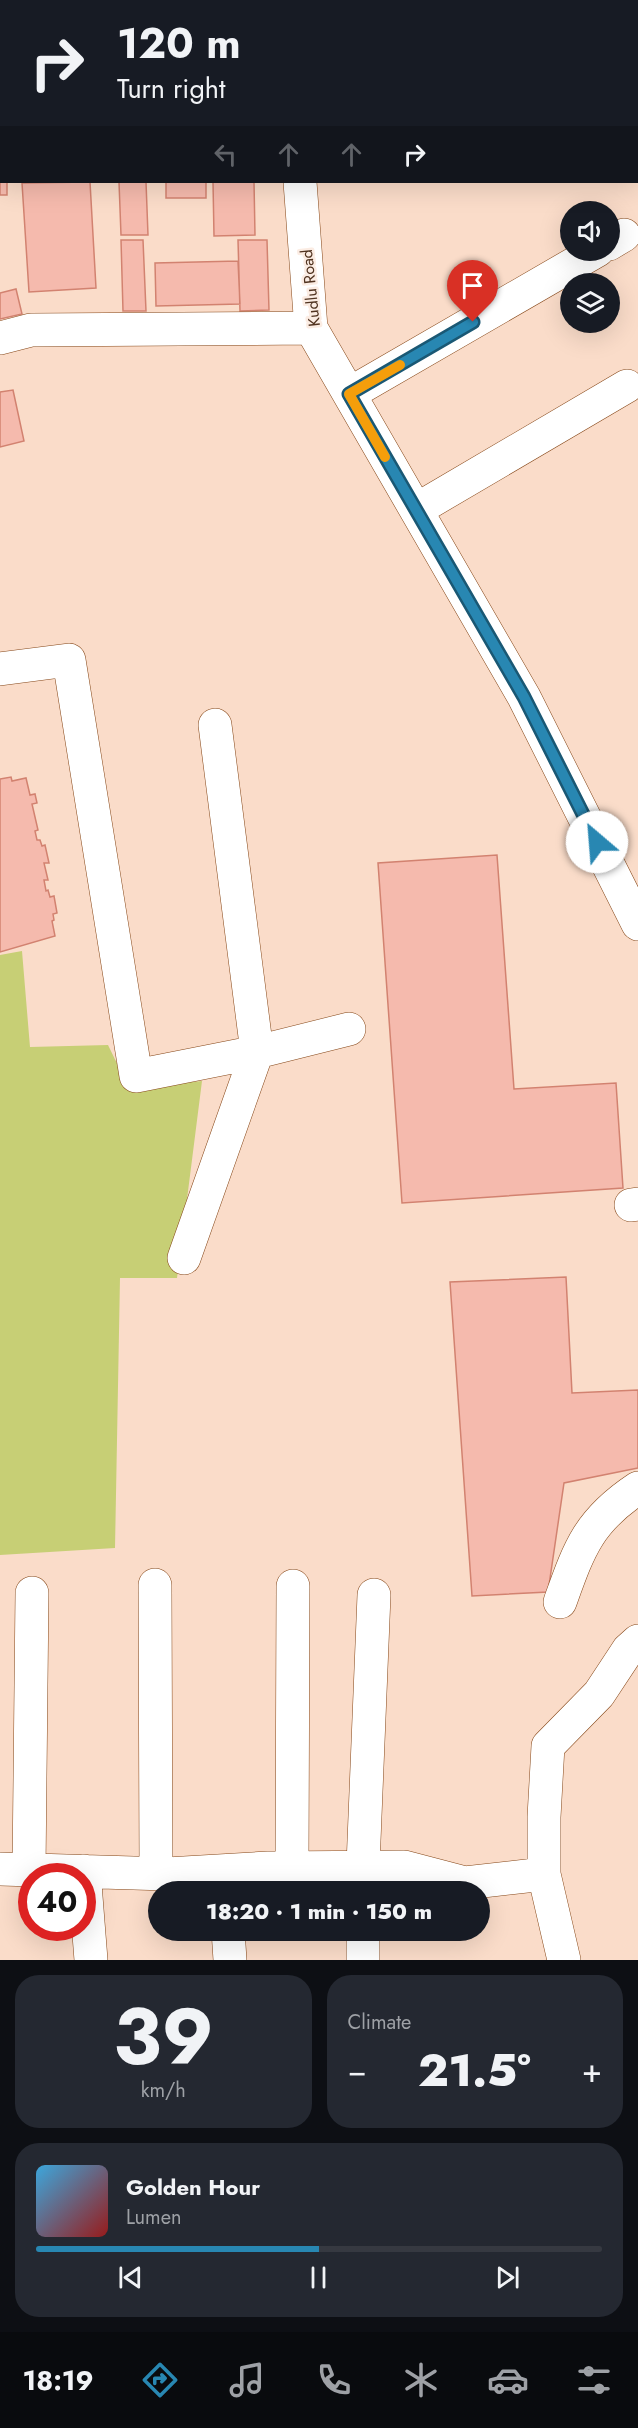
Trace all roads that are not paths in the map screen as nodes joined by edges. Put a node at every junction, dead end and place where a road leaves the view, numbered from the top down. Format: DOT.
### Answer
graph roads {
  1 [pos="300,183"];
  2 [pos="579,261"];
  3 [pos="311,328"];
  4 [pos="0,338"];
  5 [pos="627,386"];
  6 [pos="349,394"];
  7 [pos="416,510"];
  8 [pos="0,669"];
  9 [pos="215,725"];
  10 [pos="638,924"];
  11 [pos="349,1029"];
  12 [pos="257,1052"];
  13 [pos="184,1258"];
  14 [pos="638,1488"];
  15 [pos="154,1585"];
  16 [pos="293,1586"];
  17 [pos="32,1593"];
  18 [pos="374,1595"];
  19 [pos="560,1602"];
  20 [pos="638,1641"];
  21 [pos="292,1868"];
  22 [pos="15,1869"];
  23 [pos="96,1871"];
  24 [pos="156,1873"];
  25 [pos="544,1874"];
  26 [pos="362,1880"];
  27 [pos="225,1881"];
  28 [pos="90,1941"];
  29 [pos="229,1941"];
  30 [pos="363,1941"];
  31 [pos="91,1960"];
  32 [pos="230,1960"];
  33 [pos="363,1960"];
  34 [pos="564,1960"];
  1 -- 3 [label="street, Kudlu Road"];
  2 -- 6 [label="street"];
  3 -- 4 [label="street"];
  3 -- 6 [label="street, Kudlu Road"];
  5 -- 7 [label="street"];
  6 -- 7 [label="street, Kudlu Road"];
  7 -- 10 [label="street, Kudlu Road"];
  8 -- 12 [label="street"];
  9 -- 12 [label="street"];
  11 -- 12 [label="street"];
  12 -- 13 [label="street"];
  14 -- 19 [label="street"];
  15 -- 24 [label="street"];
  16 -- 21 [label="street"];
  17 -- 22 [label="street"];
  18 -- 26 [label="street"];
  20 -- 25 [label="street"];
  21 -- 26 [label="street"];
  21 -- 27 [label="street"];
  23 -- 24 [label="street"];
  24 -- 27 [label="street"];
  25 -- 26 [label="street"];
  25 -- 34 [label="street"];
  28 -- 31 [label="street"];
  29 -- 32 [label="street"];
  30 -- 33 [label="street"];
}
